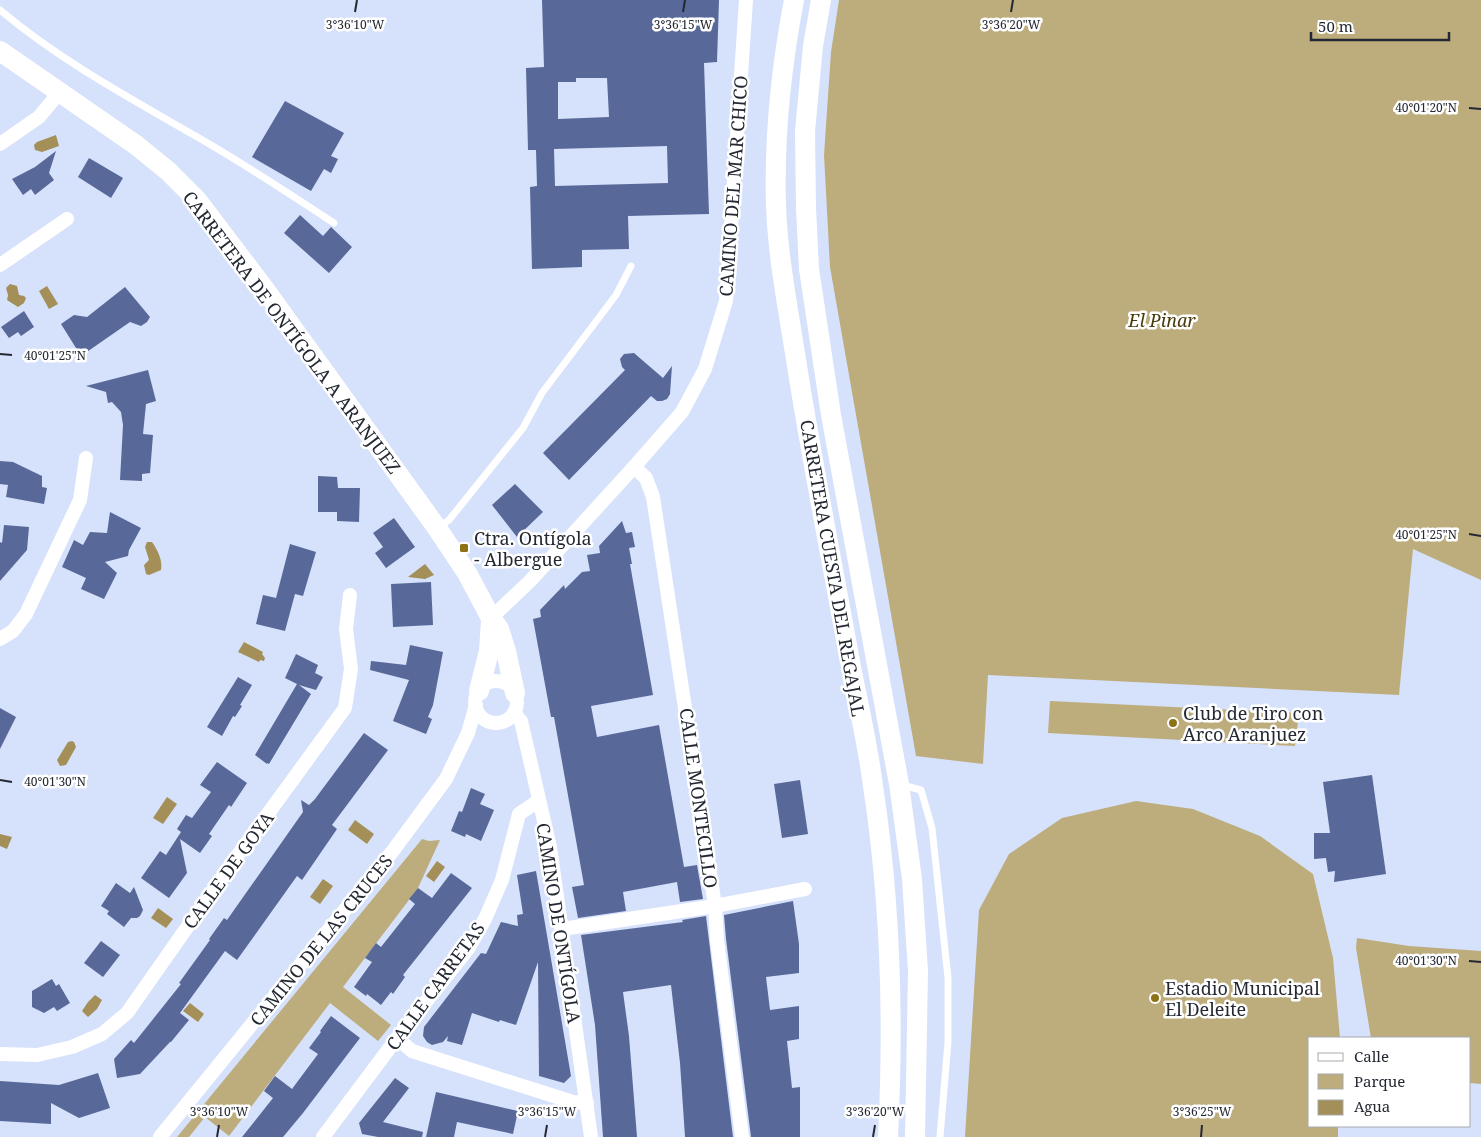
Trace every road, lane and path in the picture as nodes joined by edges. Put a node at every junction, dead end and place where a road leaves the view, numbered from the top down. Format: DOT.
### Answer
graph roads {
  1 [pos="746,0"];
  2 [pos="794,0"];
  3 [pos="821,0"];
  4 [pos="0,10"];
  5 [pos="0,51"];
  6 [pos="59,93"];
  7 [pos="0,144"];
  8 [pos="67,219"];
  9 [pos="334,223"];
  10 [pos="0,265"];
  11 [pos="631,266"];
  12 [pos="86,458"];
  13 [pos="634,466"];
  14 [pos="437,528"];
  15 [pos="350,595"];
  16 [pos="491,618"];
  17 [pos="0,639"];
  18 [pos="515,693"];
  19 [pos="477,698"];
  20 [pos="514,713"];
  21 [pos="496,723"];
  22 [pos="468,733"];
  23 [pos="899,784"];
  24 [pos="538,801"];
  25 [pos="805,889"];
  26 [pos="715,906"];
  27 [pos="562,929"];
  28 [pos="397,1038"];
  29 [pos="0,1054"];
  30 [pos="587,1103"];
  31 [pos="160,1137"];
  32 [pos="323,1137"];
  33 [pos="591,1137"];
  34 [pos="742,1137"];
  35 [pos="888,1137"];
  36 [pos="915,1137"];
  37 [pos="940,1137"];
  1 -- 13 [label="street, CAMINO DEL MAR CHICO"];
  2 -- 35 [label="main road, CARRETERA CUESTA DEL REGAJAL"];
  3 -- 23 [label="main road, CARRETERA CUESTA DEL REGAJAL"];
  4 -- 9 [label="lane"];
  5 -- 6 [label="main road, CARRETERA DE ONTÍGOLA A ARANJUEZ"];
  6 -- 7 [label="street"];
  6 -- 14 [label="main road, CARRETERA DE ONTÍGOLA A ARANJUEZ"];
  8 -- 10 [label="street"];
  11 -- 14 [label="lane"];
  12 -- 17 [label="street"];
  13 -- 16 [label="street, CAMINO DEL MAR CHICO"];
  13 -- 26 [label="street, CALLE MONTECILLO"];
  14 -- 16 [label="main road, CARRETERA DE ONTÍGOLA A ARANJUEZ"];
  15 -- 29 [label="street, CALLE DE GOYA"];
  16 -- 18 [label="main road, CARRETERA DE ONTÍGOLA A ARANJUEZ"];
  16 -- 19 [label="main road"];
  18 -- 19 [label="street"];
  18 -- 20 [label="street"];
  19 -- 21 [label="street"];
  19 -- 22 [label="street, CAMINO DE LAS CRUCES"];
  20 -- 21 [label="street"];
  20 -- 24 [label="street, CAMINO DE ONTÍGOLA"];
  21 -- 22 [label="street"];
  22 -- 31 [label="street, CAMINO DE LAS CRUCES"];
  23 -- 36 [label="main road, CARRETERA CUESTA DEL REGAJAL"];
  23 -- 37 [label="lane"];
  24 -- 27 [label="street, CAMINO DE ONTÍGOLA"];
  24 -- 28 [label="street, CALLE CARRETAS"];
  25 -- 26 [label="street"];
  26 -- 27 [label="street"];
  26 -- 34 [label="street, CALLE MONTECILLO"];
  27 -- 30 [label="street, CAMINO DE ONTÍGOLA"];
  28 -- 30 [label="street"];
  28 -- 32 [label="street, CALLE CARRETAS"];
  30 -- 33 [label="street, CAMINO DE ONTÍGOLA"];
}
